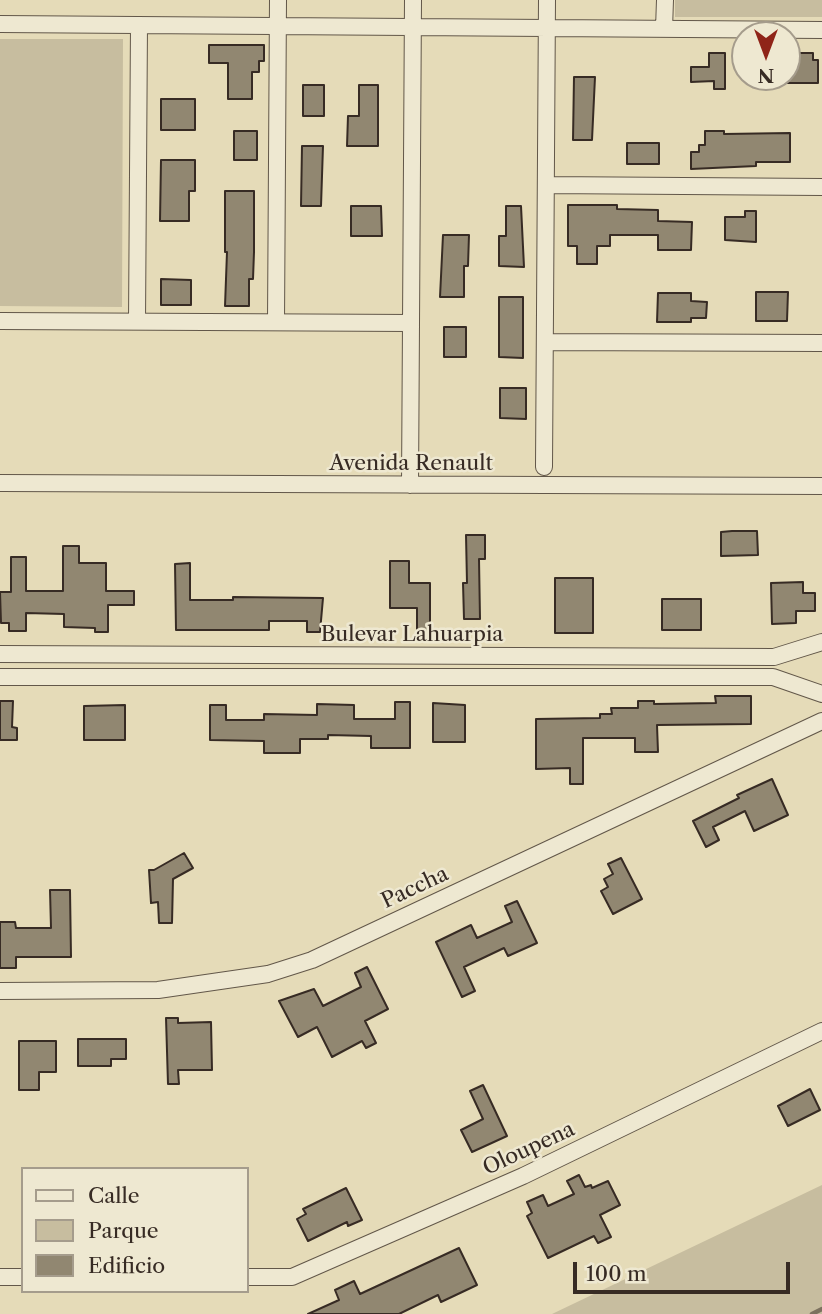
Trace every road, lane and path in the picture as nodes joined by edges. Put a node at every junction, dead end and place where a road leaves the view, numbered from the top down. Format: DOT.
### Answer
graph roads {
  1 [pos="278,0"];
  2 [pos="413,0"];
  3 [pos="547,0"];
  4 [pos="665,0"];
  5 [pos="0,24"];
  6 [pos="139,25"];
  7 [pos="278,26"];
  8 [pos="412,27"];
  9 [pos="547,28"];
  10 [pos="664,29"];
  11 [pos="822,30"];
  12 [pos="546,186"];
  13 [pos="822,187"];
  14 [pos="0,321"];
  15 [pos="136,321"];
  16 [pos="276,322"];
  17 [pos="411,323"];
  18 [pos="545,342"];
  19 [pos="822,343"];
  20 [pos="544,467"];
  21 [pos="0,483"];
  22 [pos="410,485"];
  23 [pos="822,486"];
  24 [pos="822,642"];
  25 [pos="0,654"];
  26 [pos="774,657"];
  27 [pos="0,677"];
  28 [pos="773,677"];
  29 [pos="822,694"];
  30 [pos="822,721"];
  31 [pos="0,991"];
  32 [pos="822,1031"];
  33 [pos="0,1277"];
  34 [pos="21,1277"];
  35 [pos="248,1277"];
  1 -- 7 [label="street"];
  2 -- 8 [label="street"];
  3 -- 9 [label="street"];
  4 -- 10 [label="street"];
  5 -- 6 [label="street"];
  6 -- 7 [label="street"];
  6 -- 15 [label="street"];
  7 -- 8 [label="street"];
  7 -- 16 [label="street"];
  8 -- 9 [label="street"];
  8 -- 17 [label="street"];
  9 -- 10 [label="street"];
  9 -- 12 [label="street"];
  10 -- 11 [label="street"];
  12 -- 13 [label="street"];
  12 -- 18 [label="street"];
  14 -- 15 [label="street"];
  15 -- 16 [label="street"];
  16 -- 17 [label="street"];
  17 -- 22 [label="street"];
  18 -- 19 [label="street"];
  18 -- 20 [label="street"];
  21 -- 22 [label="street, Avenida Renault"];
  22 -- 23 [label="street, Avenida Renault"];
  24 -- 26 [label="street, Bulevar Lahuarpia"];
  25 -- 26 [label="street, Bulevar Lahuarpia"];
  26 -- 28 [label="street"];
  27 -- 28 [label="street"];
  28 -- 29 [label="street"];
  30 -- 31 [label="street, Paccha"];
  32 -- 35 [label="street, Oloupena"];
  33 -- 34 [label="street"];
}
